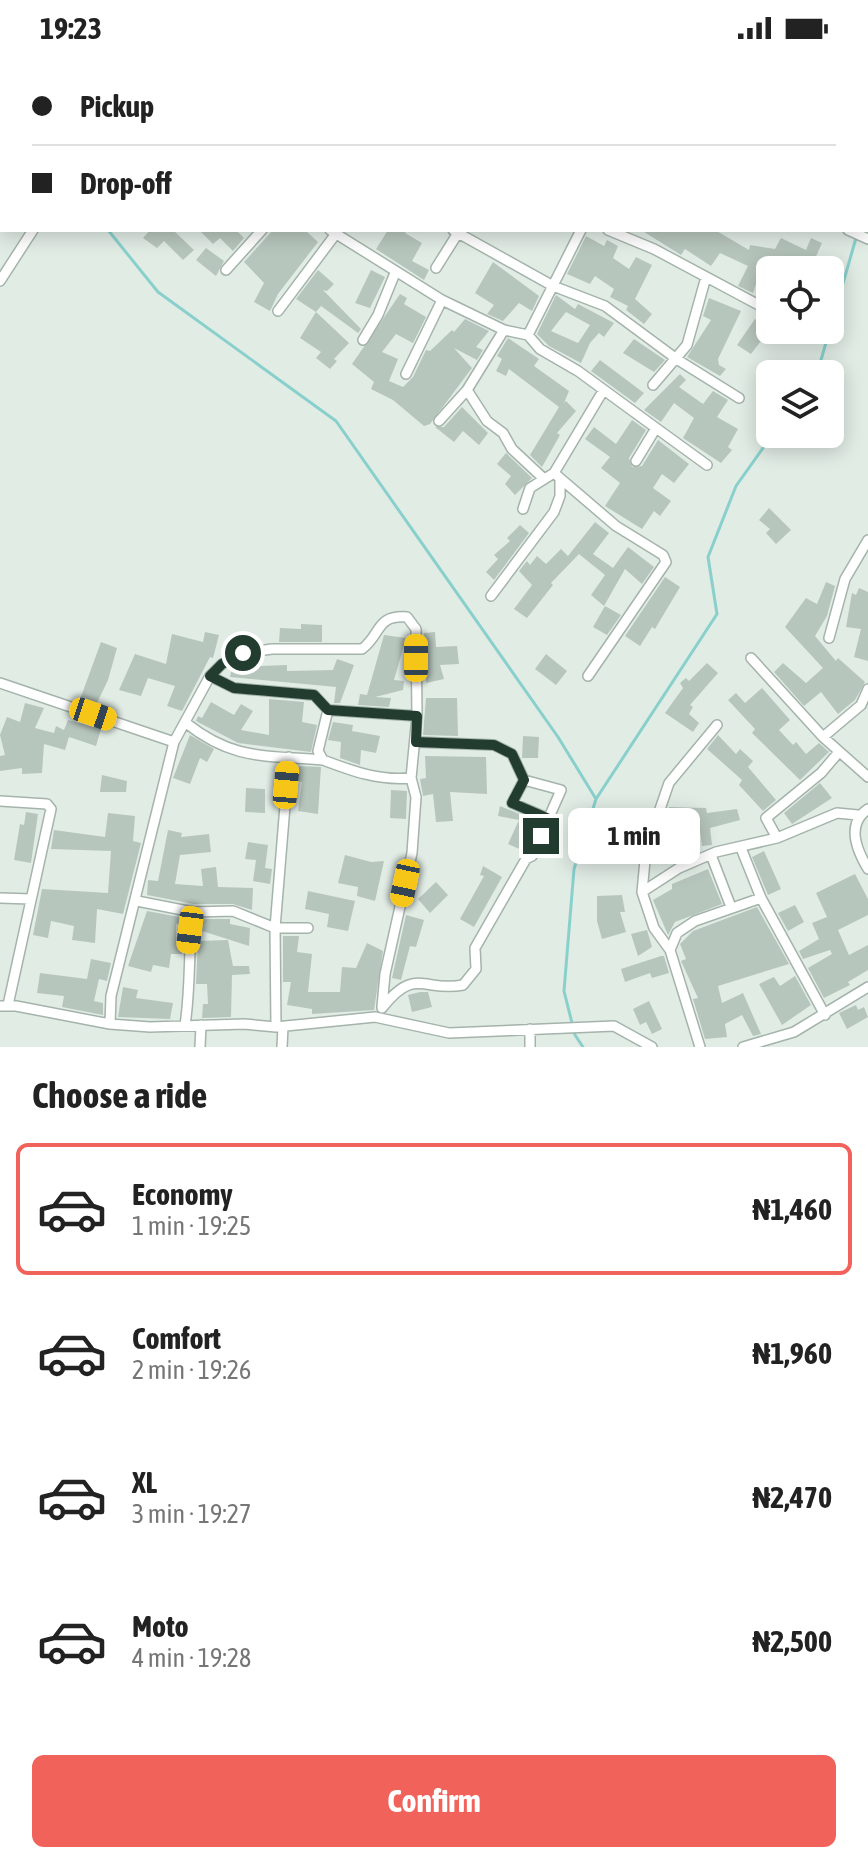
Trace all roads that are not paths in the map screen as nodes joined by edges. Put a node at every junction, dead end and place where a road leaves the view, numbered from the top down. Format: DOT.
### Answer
graph roads {
  1 [pos="32,232"];
  2 [pos="260,232"];
  3 [pos="333,232"];
  4 [pos="455,232"];
  5 [pos="580,232"];
  6 [pos="613,232"];
  7 [pos="436,268"];
  8 [pos="226,270"];
  9 [pos="395,273"];
  10 [pos="706,277"];
  11 [pos="0,281"];
  12 [pos="553,286"];
  13 [pos="442,300"];
  14 [pos="756,304"];
  15 [pos="278,311"];
  16 [pos="504,330"];
  17 [pos="528,335"];
  18 [pos="363,340"];
  19 [pos="678,360"];
  20 [pos="406,374"];
  21 [pos="653,385"];
  22 [pos="467,390"];
  23 [pos="603,391"];
  24 [pos="739,398"];
  25 [pos="439,421"];
  26 [pos="656,428"];
  27 [pos="636,461"];
  28 [pos="707,465"];
  29 [pos="557,476"];
  30 [pos="542,477"];
  31 [pos="523,509"];
  32 [pos="868,540"];
  33 [pos="491,596"];
  34 [pos="829,638"];
  35 [pos="751,658"];
  36 [pos="210,676"];
  37 [pos="588,676"];
  38 [pos="0,683"];
  39 [pos="868,689"];
  40 [pos="865,706"];
  41 [pos="328,710"];
  42 [pos="417,716"];
  43 [pos="186,723"];
  44 [pos="717,725"];
  45 [pos="823,737"];
  46 [pos="174,742"];
  47 [pos="416,742"];
  48 [pos="839,752"];
  49 [pos="289,757"];
  50 [pos="323,760"];
  51 [pos="868,777"];
  52 [pos="411,778"];
  53 [pos="524,780"];
  54 [pos="0,801"];
  55 [pos="868,809"];
  56 [pos="858,815"];
  57 [pos="547,818"];
  58 [pos="777,838"];
  59 [pos="741,848"];
  60 [pos="711,855"];
  61 [pos="868,869"];
  62 [pos="642,892"];
  63 [pos="0,898"];
  64 [pos="761,898"];
  65 [pos="31,899"];
  66 [pos="137,901"];
  67 [pos="731,907"];
  68 [pos="193,912"];
  69 [pos="275,928"];
  70 [pos="308,928"];
  71 [pos="670,950"];
  72 [pos="868,987"];
  73 [pos="4,1006"];
  74 [pos="382,1007"];
  75 [pos="825,1015"];
  76 [pos="380,1019"];
  77 [pos="110,1024"];
  78 [pos="185,1025"];
  79 [pos="201,1025"];
  80 [pos="280,1027"];
  81 [pos="530,1029"];
  82 [pos="200,1047"];
  83 [pos="282,1047"];
  84 [pos="530,1047"];
  85 [pos="652,1047"];
  86 [pos="700,1047"];
  87 [pos="743,1047"];
  1 -- 11 [label="street"];
  2 -- 8 [label="street"];
  3 -- 9 [label="street"];
  3 -- 15 [label="street"];
  4 -- 7 [label="street"];
  4 -- 12 [label="street"];
  5 -- 12 [label="street"];
  6 -- 10 [label="street"];
  9 -- 13 [label="street"];
  9 -- 18 [label="street"];
  10 -- 14 [label="street"];
  10 -- 19 [label="street"];
  12 -- 17 [label="street"];
  12 -- 19 [label="street"];
  13 -- 16 [label="street"];
  13 -- 20 [label="street"];
  16 -- 17 [label="street"];
  16 -- 22 [label="street"];
  17 -- 23 [label="street"];
  19 -- 21 [label="street"];
  19 -- 24 [label="street"];
  22 -- 25 [label="street"];
  22 -- 30 [label="street"];
  23 -- 26 [label="street"];
  23 -- 29 [label="street"];
  26 -- 27 [label="street"];
  26 -- 28 [label="street"];
  29 -- 30 [label="street"];
  29 -- 33 [label="street"];
  29 -- 37 [label="street"];
  30 -- 31 [label="street"];
  32 -- 34 [label="street"];
  35 -- 45 [label="street"];
  36 -- 41 [label="street"];
  36 -- 42 [label="street"];
  36 -- 43 [label="street"];
  38 -- 46 [label="street"];
  39 -- 40 [label="street"];
  40 -- 45 [label="street"];
  41 -- 42 [label="street"];
  41 -- 50 [label="street"];
  42 -- 47 [label="street"];
  43 -- 46 [label="street"];
  43 -- 49 [label="street"];
  44 -- 62 [label="street"];
  45 -- 48 [label="street"];
  46 -- 66 [label="street"];
  47 -- 52 [label="street"];
  47 -- 53 [label="street"];
  48 -- 51 [label="street"];
  48 -- 58 [label="street"];
  49 -- 50 [label="street"];
  49 -- 69 [label="street"];
  50 -- 52 [label="street"];
  52 -- 74 [label="street"];
  53 -- 57 [label="street"];
  53 -- 57 [label="street"];
  54 -- 65 [label="street"];
  55 -- 56 [label="street"];
  56 -- 58 [label="street"];
  56 -- 61 [label="street"];
  57 -- 74 [label="street"];
  58 -- 59 [label="street"];
  59 -- 60 [label="street"];
  59 -- 64 [label="street"];
  60 -- 62 [label="street"];
  60 -- 67 [label="street"];
  62 -- 71 [label="street"];
  63 -- 65 [label="street"];
  64 -- 67 [label="street"];
  64 -- 75 [label="street"];
  65 -- 73 [label="street"];
  66 -- 68 [label="street"];
  66 -- 77 [label="street"];
  67 -- 71 [label="street"];
  68 -- 69 [label="street"];
  68 -- 78 [label="street"];
  69 -- 70 [label="street"];
  69 -- 80 [label="street"];
  71 -- 86 [label="street"];
  72 -- 75 [label="street"];
  73 -- 77 [label="street"];
  74 -- 76 [label="street"];
  75 -- 87 [label="street"];
  76 -- 80 [label="street"];
  76 -- 81 [label="street"];
  77 -- 78 [label="street"];
  78 -- 79 [label="street"];
  79 -- 80 [label="street"];
  79 -- 82 [label="street"];
  80 -- 83 [label="street"];
  81 -- 84 [label="street"];
  81 -- 85 [label="street"];
}
